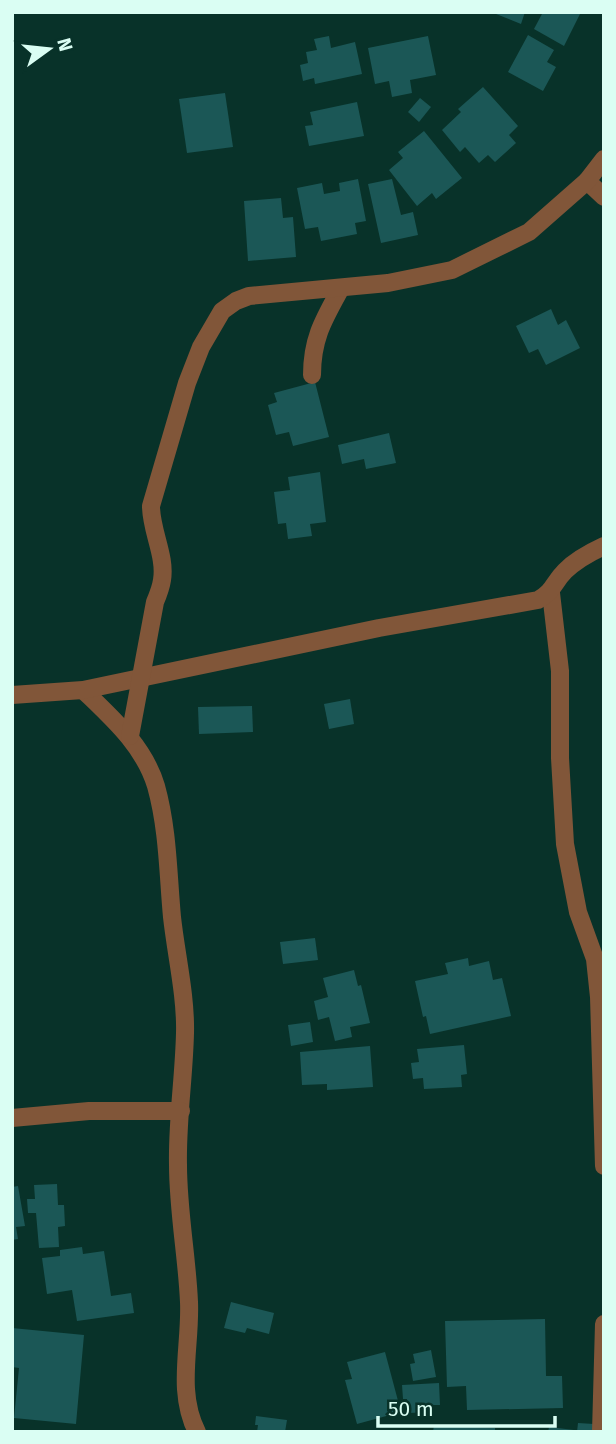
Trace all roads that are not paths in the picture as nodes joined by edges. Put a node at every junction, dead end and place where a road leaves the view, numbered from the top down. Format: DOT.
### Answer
graph roads {
  1 [pos="604,159"];
  2 [pos="587,181"];
  3 [pos="604,197"];
  4 [pos="341,288"];
  5 [pos="312,375"];
  6 [pos="604,546"];
  7 [pos="551,593"];
  8 [pos="142,677"];
  9 [pos="83,690"];
  10 [pos="12,695"];
  11 [pos="130,736"];
  12 [pos="599,958"];
  13 [pos="181,1111"];
  14 [pos="12,1118"];
  15 [pos="604,1166"];
  16 [pos="604,1324"];
  17 [pos="197,1432"];
  18 [pos="601,1432"];
  1 -- 2 [label="street"];
  2 -- 3 [label="street"];
  2 -- 4 [label="street"];
  4 -- 5 [label="street"];
  4 -- 8 [label="street"];
  6 -- 7 [label="street"];
  7 -- 8 [label="street"];
  7 -- 12 [label="street"];
  8 -- 9 [label="street"];
  8 -- 11 [label="street"];
  9 -- 10 [label="street"];
  9 -- 11 [label="street"];
  11 -- 13 [label="street"];
  12 -- 15 [label="street"];
  13 -- 14 [label="street"];
  13 -- 17 [label="street"];
  16 -- 18 [label="street"];
}
